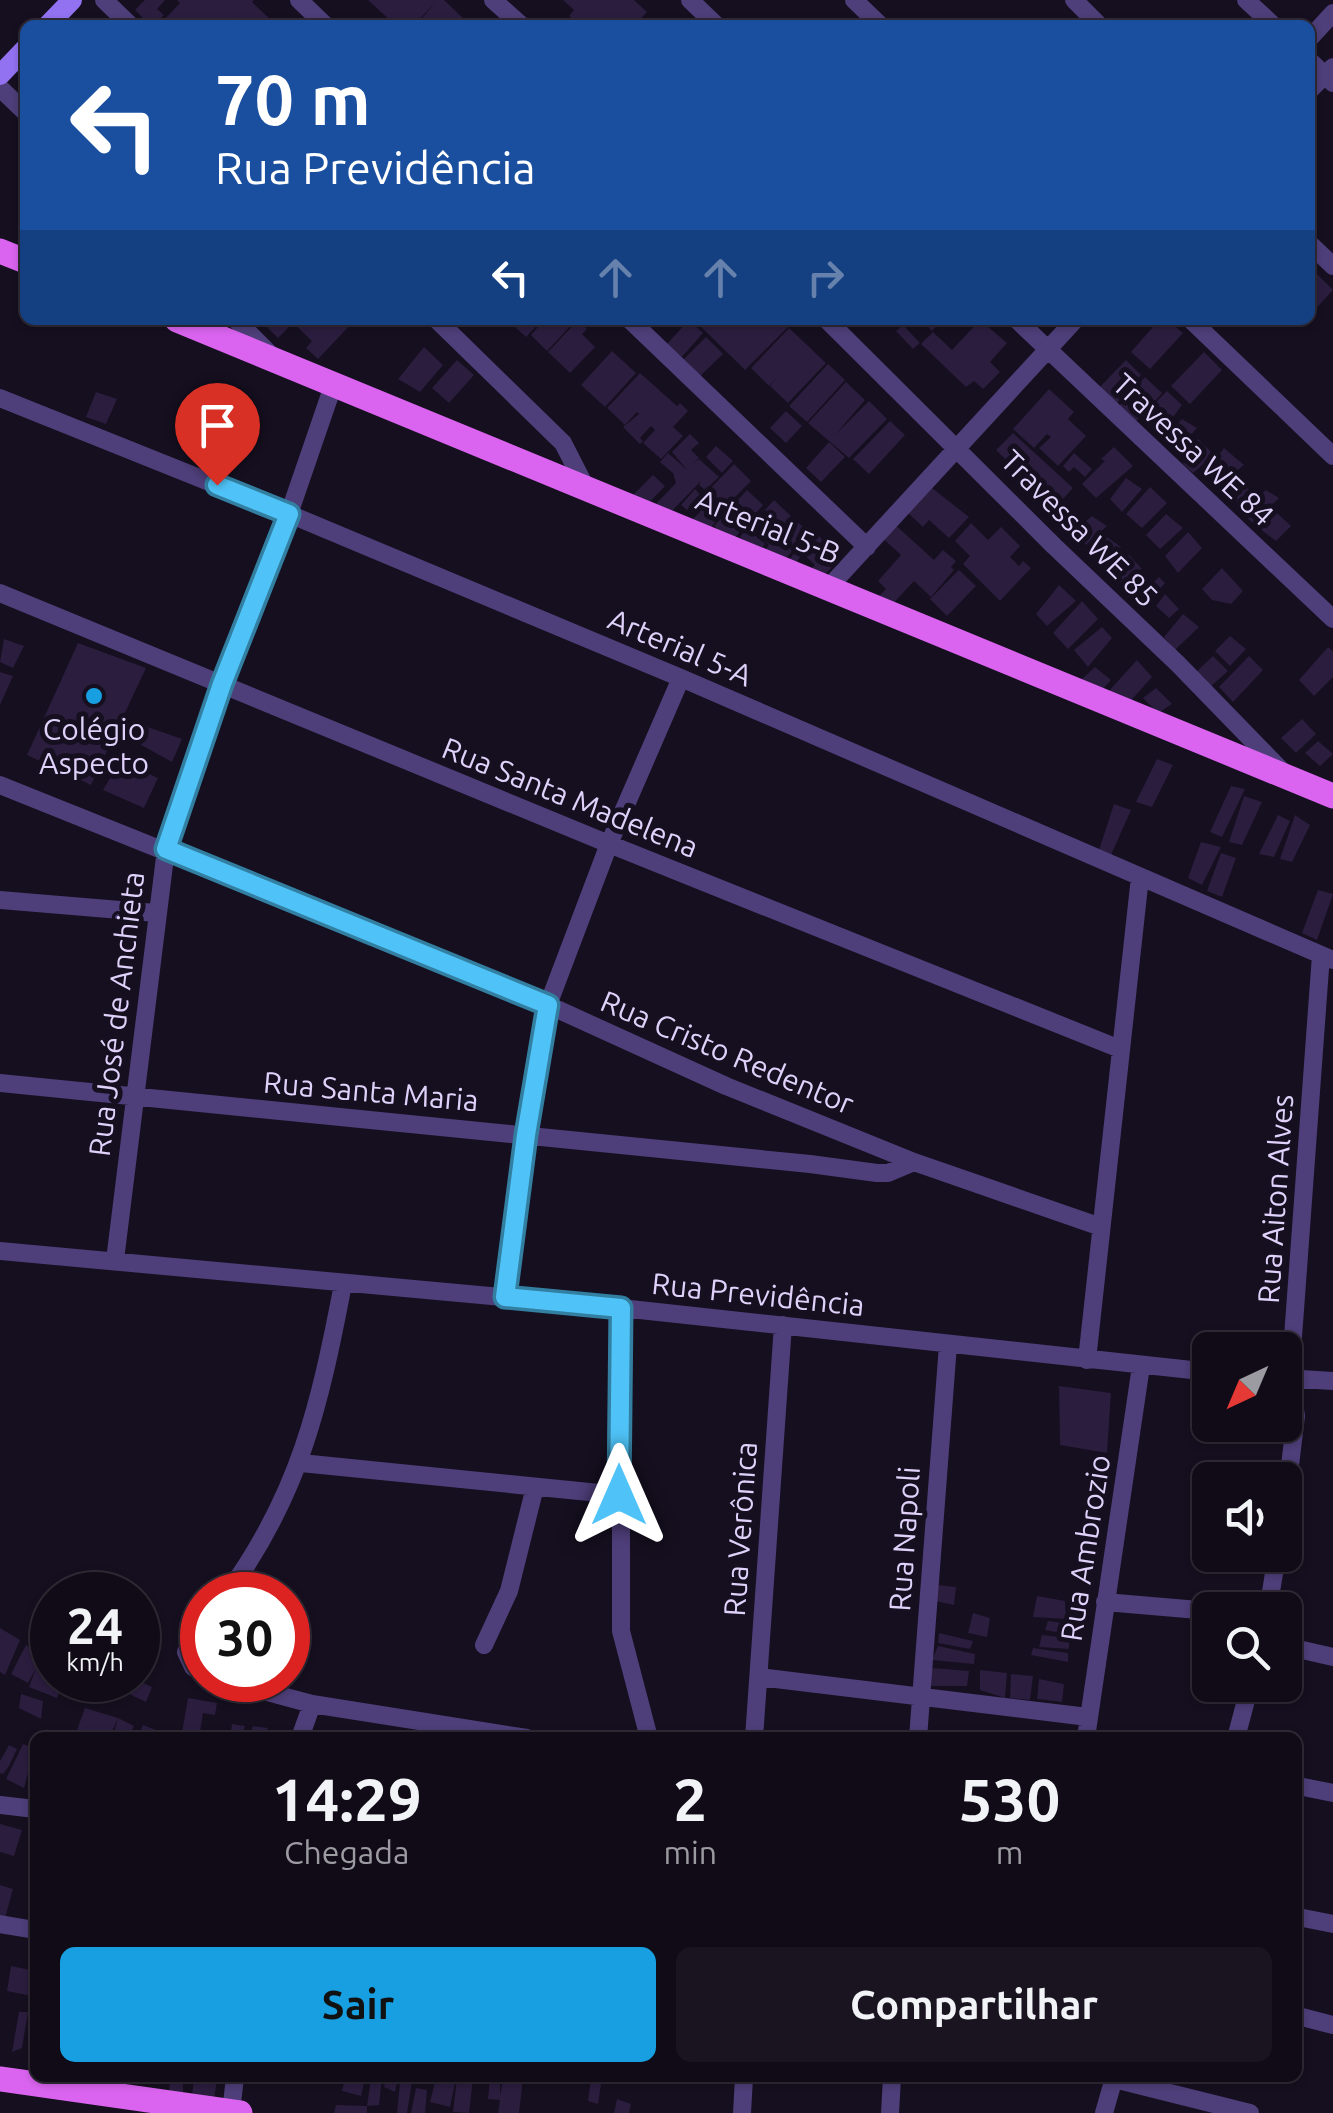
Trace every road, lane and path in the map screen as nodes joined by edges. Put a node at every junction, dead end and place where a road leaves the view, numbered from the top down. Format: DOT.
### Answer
graph roads {
  1 [pos="72,0"];
  2 [pos="104,0"];
  3 [pos="298,0"];
  4 [pos="494,0"];
  5 [pos="690,0"];
  6 [pos="854,0"];
  7 [pos="1074,0"];
  8 [pos="1246,0"];
  9 [pos="1333,13"];
  10 [pos="53,20"];
  11 [pos="125,20"];
  12 [pos="320,20"];
  13 [pos="516,20"];
  14 [pos="711,20"];
  15 [pos="875,20"];
  16 [pos="1094,20"];
  17 [pos="1268,20"];
  18 [pos="1315,33"];
  19 [pos="20,54"];
  20 [pos="0,74"];
  21 [pos="0,88"];
  22 [pos="20,107"];
  23 [pos="190,325"];
  24 [pos="241,325"];
  25 [pos="441,325"];
  26 [pos="635,325"];
  27 [pos="832,325"];
  28 [pos="1022,325"];
  29 [pos="1070,325"];
  30 [pos="1197,325"];
  31 [pos="1047,350"];
  32 [pos="274,358"];
  33 [pos="334,384"];
  34 [pos="0,398"];
  35 [pos="958,448"];
  36 [pos="1333,456"];
  37 [pos="586,488"];
  38 [pos="289,514"];
  39 [pos="866,547"];
  40 [pos="829,588"];
  41 [pos="0,594"];
  42 [pos="1333,619"];
  43 [pos="681,678"];
  44 [pos="222,684"];
  45 [pos="1290,780"];
  46 [pos="0,785"];
  47 [pos="1333,796"];
  48 [pos="609,844"];
  49 [pos="166,849"];
  50 [pos="1140,877"];
  51 [pos="0,900"];
  52 [pos="156,913"];
  53 [pos="1327,957"];
  54 [pos="548,1005"];
  55 [pos="1120,1049"];
  56 [pos="0,1083"];
  57 [pos="135,1097"];
  58 [pos="526,1135"];
  59 [pos="914,1162"];
  60 [pos="1101,1227"];
  61 [pos="0,1252"];
  62 [pos="115,1260"];
  63 [pos="343,1284"];
  64 [pos="505,1297"];
  65 [pos="621,1308"];
  66 [pos="784,1325"];
  67 [pos="1292,1332"];
  68 [pos="948,1345"];
  69 [pos="1087,1360"];
  70 [pos="1141,1366"];
  71 [pos="1192,1370"];
  72 [pos="1302,1379"];
  73 [pos="1333,1380"];
  74 [pos="301,1462"];
  75 [pos="535,1487"];
  76 [pos="619,1495"];
  77 [pos="241,1572"];
  78 [pos="1105,1602"];
  79 [pos="1192,1609"];
  80 [pos="484,1645"];
  81 [pos="1302,1650"];
  82 [pos="1333,1657"];
  83 [pos="759,1677"];
  84 [pos="921,1696"];
  85 [pos="304,1702"];
  86 [pos="1246,1702"];
  87 [pos="312,1704"];
  88 [pos="1088,1717"];
  89 [pos="302,1732"];
  90 [pos="489,1732"];
  91 [pos="647,1732"];
  92 [pos="754,1732"];
  93 [pos="918,1732"];
  94 [pos="1087,1732"];
  95 [pos="1238,1732"];
  96 [pos="1302,1787"];
  97 [pos="1333,1793"];
  98 [pos="0,1805"];
  99 [pos="30,1809"];
  100 [pos="1302,1917"];
  101 [pos="0,1924"];
  102 [pos="1333,1924"];
  103 [pos="30,1929"];
  104 [pos="1302,2017"];
  105 [pos="1333,2024"];
  106 [pos="0,2079"];
  107 [pos="235,2082"];
  108 [pos="744,2082"];
  109 [pos="892,2082"];
  110 [pos="1113,2082"];
  111 [pos="1130,2082"];
  112 [pos="235,2112"];
  113 [pos="742,2113"];
  114 [pos="890,2113"];
  115 [pos="1104,2113"];
  116 [pos="1250,2113"];
  1 -- 10 [label="street"];
  2 -- 11 [label="street"];
  3 -- 12 [label="street"];
  4 -- 13 [label="street"];
  5 -- 14 [label="street"];
  6 -- 15 [label="street"];
  7 -- 16 [label="street"];
  8 -- 17 [label="street"];
  9 -- 18 [label="street"];
  19 -- 20 [label="street"];
  21 -- 22 [label="street"];
  23 -- 32 [label="main road, Arterial 5-B"];
  24 -- 32 [label="street"];
  25 -- 37 [label="street"];
  26 -- 39 [label="street"];
  27 -- 35 [label="street, Travessa WE 85"];
  28 -- 31 [label="street, Travessa WE 84"];
  29 -- 31 [label="street"];
  30 -- 36 [label="street"];
  31 -- 35 [label="street"];
  31 -- 42 [label="street, Travessa WE 84"];
  32 -- 33 [label="main road, Arterial 5-B"];
  33 -- 37 [label="main road, Arterial 5-B"];
  33 -- 38 [label="street, Rua José de Anchieta"];
  34 -- 38 [label="street, Arterial 5-A"];
  35 -- 39 [label="street"];
  35 -- 45 [label="street, Travessa WE 85"];
  37 -- 40 [label="main road, Arterial 5-B"];
  38 -- 43 [label="street, Arterial 5-A"];
  38 -- 44 [label="street, Rua José de Anchieta"];
  39 -- 40 [label="street"];
  40 -- 45 [label="main road, Arterial 5-B"];
  41 -- 44 [label="street, Rua Santa Madelena"];
  43 -- 48 [label="street"];
  43 -- 50 [label="street, Arterial 5-A"];
  44 -- 48 [label="street, Rua Santa Madelena"];
  44 -- 49 [label="street, Rua José de Anchieta"];
  45 -- 47 [label="main road, Arterial 5-B"];
  46 -- 49 [label="street, Rua Cristo Redentor"];
  48 -- 54 [label="street"];
  48 -- 55 [label="street, Rua Santa Madelena"];
  49 -- 52 [label="street, Rua José de Anchieta"];
  49 -- 54 [label="street, Rua Cristo Redentor"];
  50 -- 53 [label="street, Arterial 5-A"];
  50 -- 55 [label="street"];
  51 -- 52 [label="street"];
  52 -- 57 [label="street, Rua José de Anchieta"];
  53 -- 67 [label="street, Rua Aiton Alves"];
  54 -- 58 [label="street"];
  54 -- 59 [label="street, Rua Cristo Redentor"];
  55 -- 60 [label="street"];
  56 -- 57 [label="street, Rua Santa Maria"];
  57 -- 58 [label="street, Rua Santa Maria"];
  57 -- 62 [label="street, Rua José de Anchieta"];
  58 -- 59 [label="street, Rua Santa Maria"];
  58 -- 64 [label="street"];
  59 -- 60 [label="street, Rua Cristo Redentor"];
  60 -- 69 [label="street"];
  61 -- 62 [label="street, Rua Previdência"];
  62 -- 63 [label="street, Rua Previdência"];
  63 -- 64 [label="street, Rua Previdência"];
  63 -- 74 [label="street"];
  64 -- 65 [label="street, Rua Previdência"];
  65 -- 66 [label="street, Rua Previdência"];
  65 -- 76 [label="street"];
  66 -- 68 [label="street, Rua Previdência"];
  66 -- 83 [label="street, Rua Verônica"];
  68 -- 69 [label="street, Rua Previdência"];
  68 -- 84 [label="street, Rua Napoli"];
  69 -- 70 [label="street, Rua Previdência"];
  70 -- 71 [label="street, Rua Previdência"];
  70 -- 78 [label="street, Rua Ambrozio"];
  72 -- 73 [label="street"];
  74 -- 75 [label="street"];
  74 -- 77 [label="street"];
  75 -- 76 [label="street"];
  75 -- 80 [label="street"];
  76 -- 91 [label="street"];
  78 -- 79 [label="street"];
  78 -- 88 [label="street, Rua Ambrozio"];
  81 -- 82 [label="street"];
  83 -- 84 [label="street"];
  83 -- 92 [label="street, Rua Verônica"];
  84 -- 88 [label="street"];
  84 -- 93 [label="street, Rua Napoli"];
  85 -- 87 [label="street"];
  86 -- 95 [label="street"];
  87 -- 89 [label="street"];
  87 -- 90 [label="street"];
  88 -- 94 [label="street, Rua Ambrozio"];
  96 -- 97 [label="street"];
  98 -- 99 [label="street"];
  100 -- 102 [label="street"];
  101 -- 103 [label="street"];
  104 -- 105 [label="street"];
  106 -- 112 [label="main road"];
  107 -- 112 [label="street"];
  108 -- 113 [label="street"];
  109 -- 114 [label="street"];
  110 -- 115 [label="street"];
  111 -- 116 [label="street"];
}
